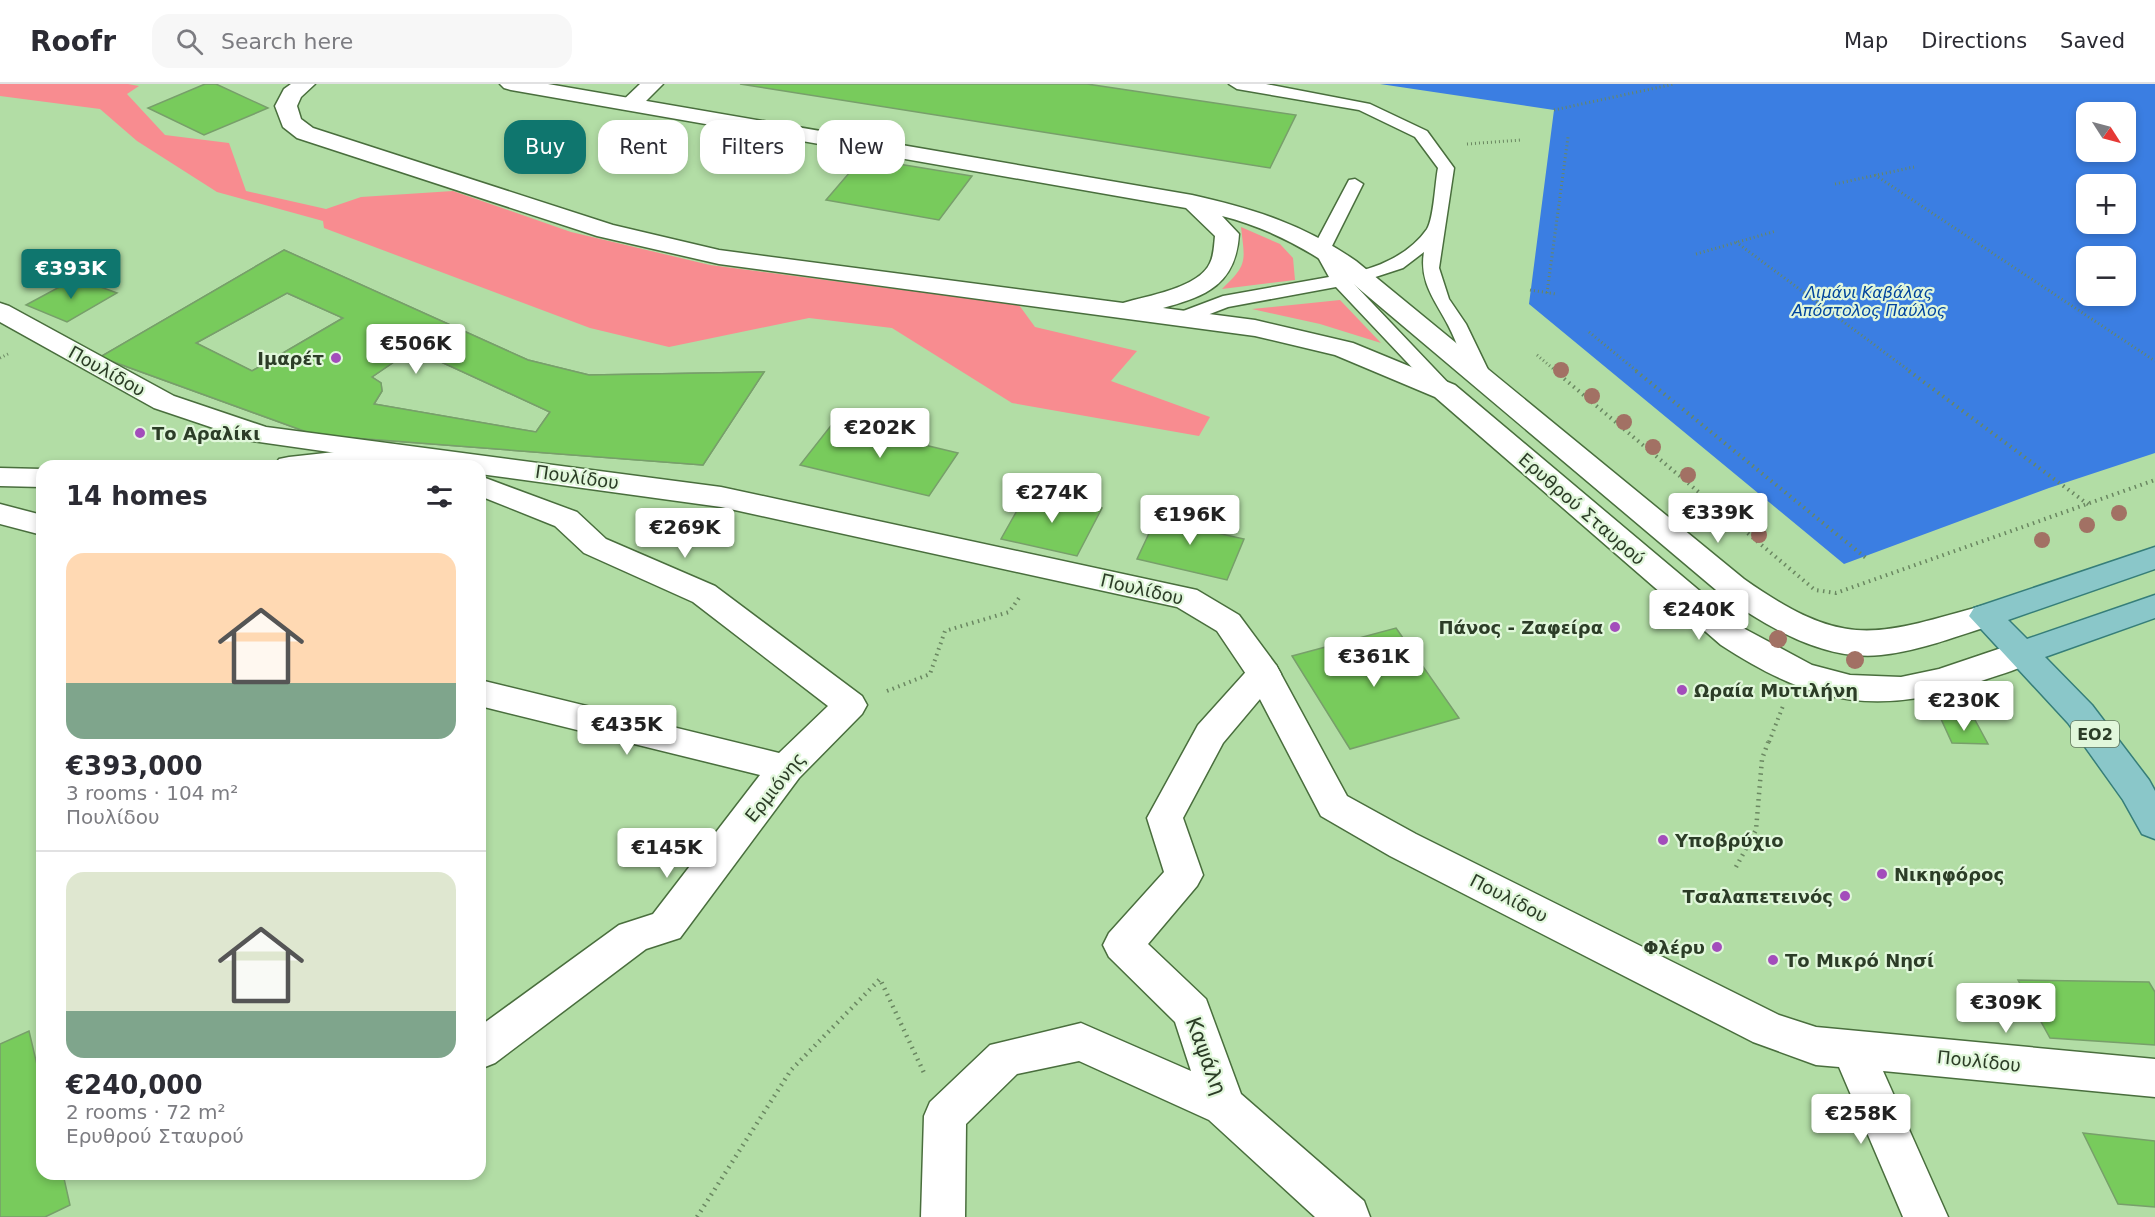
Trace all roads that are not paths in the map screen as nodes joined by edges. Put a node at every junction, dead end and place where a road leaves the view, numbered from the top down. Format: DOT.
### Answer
graph roads {
  1 [pos="304,84"];
  2 [pos="511,84"];
  3 [pos="652,84"];
  4 [pos="1237,84"];
  5 [pos="630,104"];
  6 [pos="1355,184"];
  7 [pos="1192,201"];
  8 [pos="1435,230"];
  9 [pos="1322,248"];
  10 [pos="1350,279"];
  11 [pos="0,311"];
  12 [pos="1118,311"];
  13 [pos="1177,320"];
  14 [pos="1483,380"];
  15 [pos="1445,391"];
  16 [pos="398,454"];
  17 [pos="344,460"];
  18 [pos="415,460"];
  19 [pos="443,460"];
  20 [pos="486,466"];
  21 [pos="486,487"];
  22 [pos="0,514"];
  23 [pos="36,523"];
  24 [pos="2155,558"];
  25 [pos="2155,606"];
  26 [pos="1985,616"];
  27 [pos="2022,654"];
  28 [pos="1264,674"];
  29 [pos="486,694"];
  30 [pos="786,768"];
  31 [pos="2155,824"];
  32 [pos="486,1046"];
  33 [pos="1852,1049"];
  34 [pos="2155,1078"];
  35 [pos="1224,1106"];
  36 [pos="943,1217"];
  37 [pos="1348,1217"];
  38 [pos="1926,1217"];
  1 -- 12 [label="street, Ερυθρού Σταυρού"];
  2 -- 5 [label="street, Ερυθρού Σταυρού"];
  3 -- 5 [label="street"];
  4 -- 8 [label="lane"];
  5 -- 7 [label="street, Ερυθρού Σταυρού"];
  6 -- 9 [label="lane"];
  7 -- 9 [label="street, Ερυθρού Σταυρού"];
  7 -- 12 [label="street"];
  8 -- 10 [label="lane"];
  8 -- 14 [label="lane"];
  9 -- 10 [label="street, Ερυθρού Σταυρού"];
  10 -- 13 [label="lane"];
  10 -- 14 [label="street, Ερυθρού Σταυρού"];
  10 -- 15 [label="lane"];
  11 -- 16 [label="street, Πουλίδου"];
  12 -- 13 [label="street, Ερυθρού Σταυρού"];
  13 -- 15 [label="street, Ερυθρού Σταυρού"];
  14 -- 26 [label="street, Ερυθρού Σταυρού"];
  15 -- 27 [label="street, Ερυθρού Σταυρού"];
  16 -- 17 [label="street"];
  16 -- 18 [label="street"];
  16 -- 19 [label="street, Πουλίδου"];
  20 -- 28 [label="street, Πουλίδου"];
  21 -- 30 [label="street, Ερμιόνης"];
  22 -- 23 [label="street"];
  24 -- 26 [label="main road, Ερυθρού Σταυρού"];
  25 -- 27 [label="main road, Ερυθρού Σταυρού"];
  26 -- 27 [label="main road, ΕΟ2"];
  27 -- 31 [label="main road, ΕΟ2"];
  28 -- 33 [label="street, Πουλίδου"];
  28 -- 35 [label="street, Καψάλη"];
  29 -- 30 [label="street"];
  30 -- 32 [label="street, Ερμιόνης"];
  33 -- 34 [label="street, Πουλίδου"];
  33 -- 38 [label="street"];
  35 -- 36 [label="street, Καψάλη"];
  35 -- 37 [label="street"];
}
